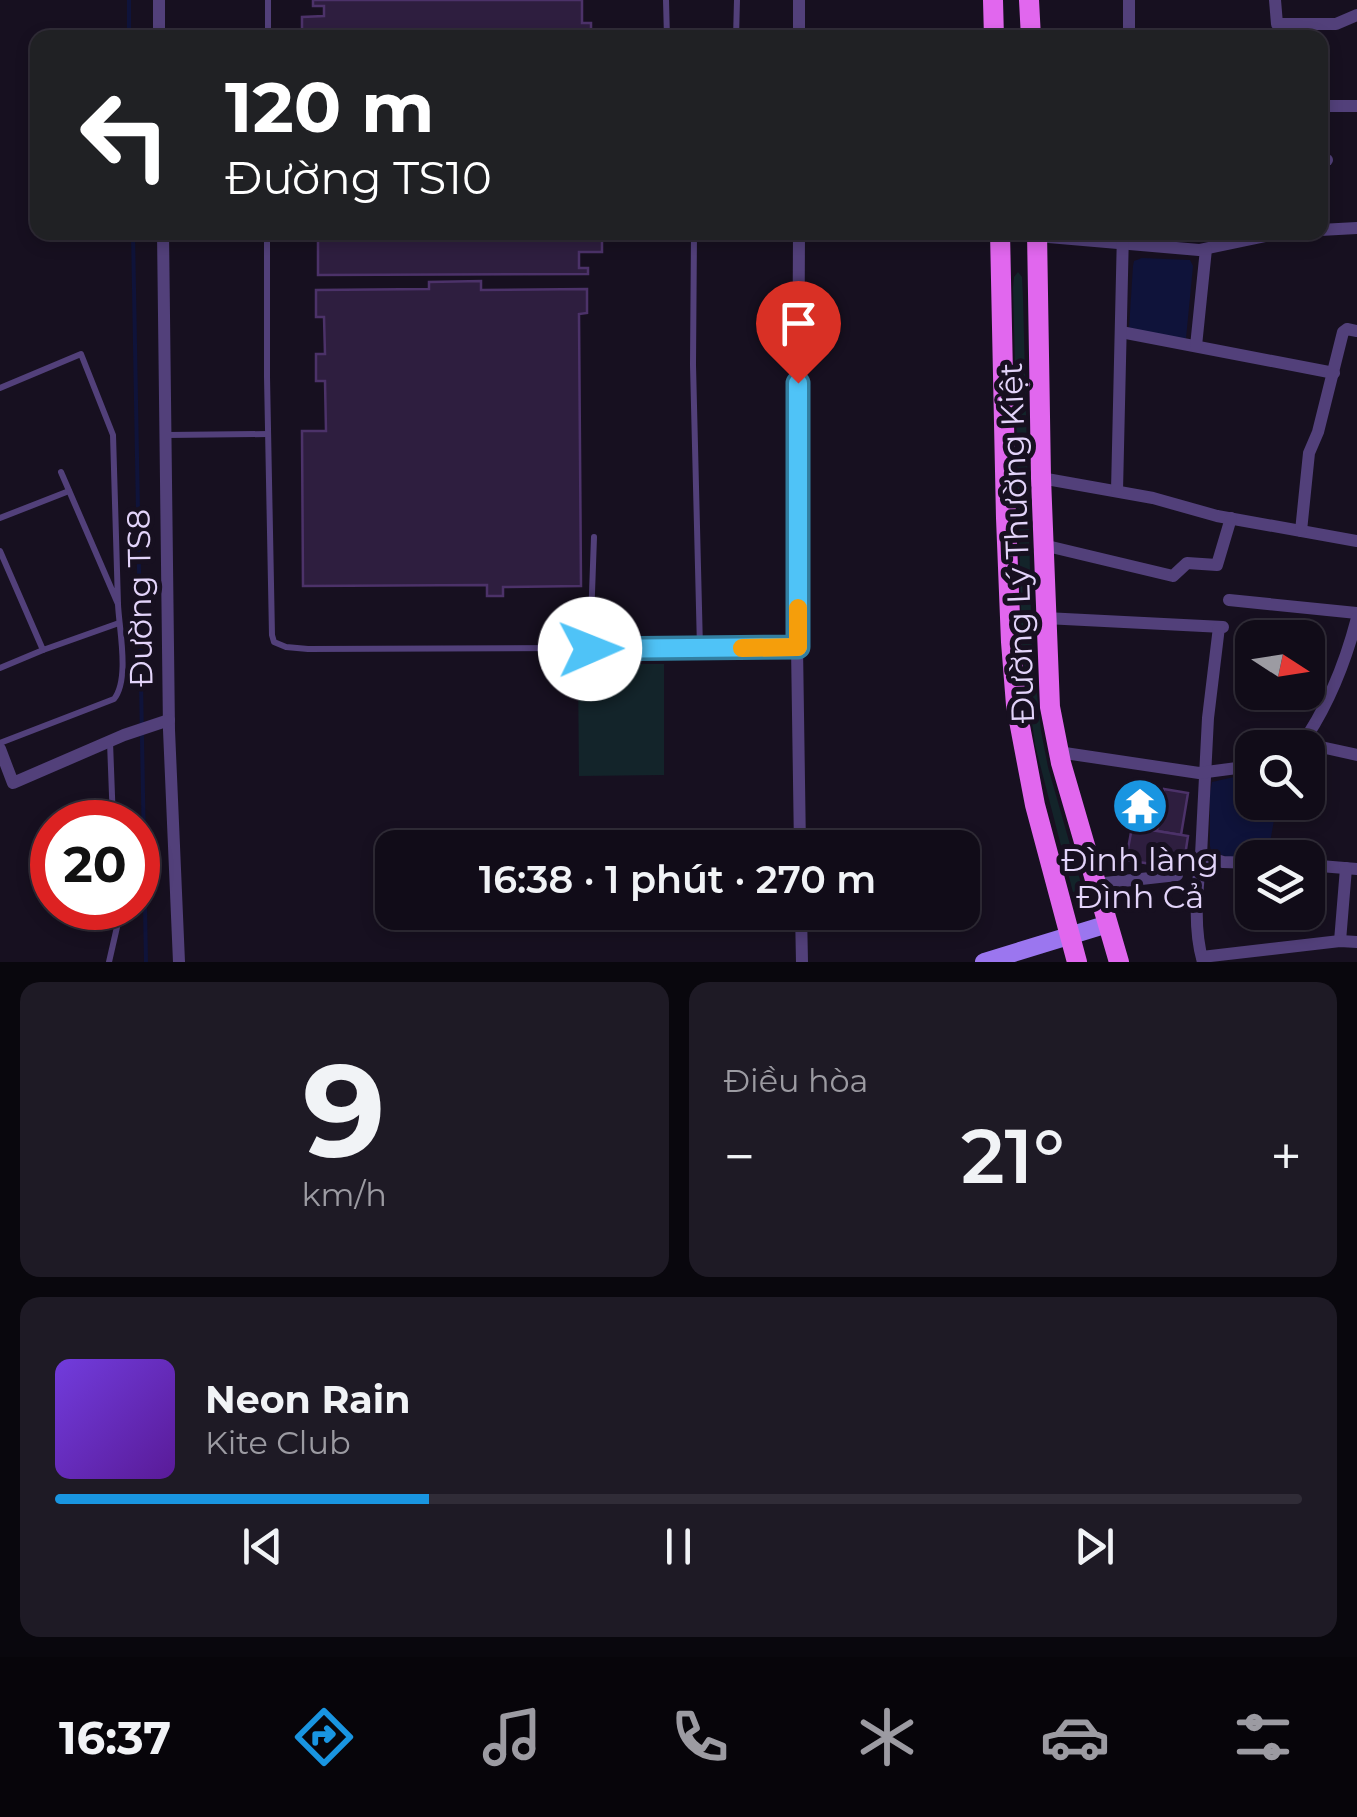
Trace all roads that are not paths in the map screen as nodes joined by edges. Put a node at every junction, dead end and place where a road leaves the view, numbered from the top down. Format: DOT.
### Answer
graph roads {
  1 [pos="158,0"];
  2 [pos="268,0"];
  3 [pos="666,0"];
  4 [pos="737,0"];
  5 [pos="800,0"];
  6 [pos="992,0"];
  7 [pos="1029,0"];
  8 [pos="1129,0"];
  9 [pos="1276,0"];
  10 [pos="1357,15"];
  11 [pos="159,30"];
  12 [pos="268,30"];
  13 [pos="667,30"];
  14 [pos="736,30"];
  15 [pos="800,30"];
  16 [pos="994,30"];
  17 [pos="1031,30"];
  18 [pos="1129,30"];
  19 [pos="1328,106"];
  20 [pos="1357,106"];
  21 [pos="1357,228"];
  22 [pos="1328,230"];
  23 [pos="162,240"];
  24 [pos="267,240"];
  25 [pos="694,240"];
  26 [pos="799,240"];
  27 [pos="1037,240"];
  28 [pos="1123,240"];
  29 [pos="1131,240"];
  30 [pos="1239,240"];
  31 [pos="1000,242"];
  32 [pos="1206,249"];
  33 [pos="1357,331"];
  34 [pos="1121,332"];
  35 [pos="1196,346"];
  36 [pos="1334,373"];
  37 [pos="0,388"];
  38 [pos="268,434"];
  39 [pos="166,435"];
  40 [pos="61,472"];
  41 [pos="1041,478"];
  42 [pos="69,491"];
  43 [pos="1118,491"];
  44 [pos="0,518"];
  45 [pos="1231,518"];
  46 [pos="1301,531"];
  47 [pos="594,538"];
  48 [pos="1357,541"];
  49 [pos="1043,546"];
  50 [pos="0,551"];
  51 [pos="1229,600"];
  52 [pos="118,604"];
  53 [pos="1357,615"];
  54 [pos="1045,618"];
  55 [pos="119,622"];
  56 [pos="798,647"];
  57 [pos="700,648"];
  58 [pos="590,649"];
  59 [pos="43,650"];
  60 [pos="1353,652"];
  61 [pos="0,668"];
  62 [pos="162,722"];
  63 [pos="1310,730"];
  64 [pos="110,741"];
  65 [pos="0,746"];
  66 [pos="1325,749"];
  67 [pos="1058,752"];
  68 [pos="1357,755"];
  69 [pos="1235,768"];
  70 [pos="1204,773"];
  71 [pos="6,785"];
  72 [pos="112,800"];
  73 [pos="800,830"];
  74 [pos="1201,855"];
  75 [pos="1235,862"];
  76 [pos="1325,867"];
  77 [pos="1352,869"];
  78 [pos="1177,875"];
  79 [pos="1096,884"];
  80 [pos="1108,924"];
  81 [pos="116,930"];
  82 [pos="801,930"];
  83 [pos="1070,935"];
  84 [pos="1340,941"];
  85 [pos="1357,942"];
  86 [pos="1203,960"];
  87 [pos="110,962"];
  88 [pos="178,962"];
  89 [pos="802,962"];
  90 [pos="984,962"];
  91 [pos="1077,962"];
  92 [pos="1120,962"];
  1 -- 11 [label="street"];
  2 -- 12 [label="lane"];
  3 -- 13 [label="lane"];
  4 -- 14 [label="lane"];
  5 -- 15 [label="street"];
  6 -- 16 [label="main road"];
  7 -- 17 [label="main road"];
  8 -- 18 [label="street"];
  9 -- 10 [label="street"];
  19 -- 20 [label="street"];
  21 -- 22 [label="street"];
  23 -- 39 [label="street, Đường TS8"];
  24 -- 38 [label="lane"];
  25 -- 57 [label="lane"];
  26 -- 56 [label="street"];
  27 -- 31 [label="main road"];
  27 -- 41 [label="main road, Đường Lý Thường Kiệt"];
  28 -- 34 [label="street"];
  29 -- 32 [label="street"];
  30 -- 32 [label="street"];
  31 -- 83 [label="main road, Đường Lý Thường Kiệt"];
  32 -- 35 [label="street"];
  33 -- 36 [label="street"];
  34 -- 35 [label="street"];
  34 -- 43 [label="street"];
  35 -- 36 [label="street"];
  36 -- 46 [label="street"];
  37 -- 52 [label="lane"];
  38 -- 39 [label="lane"];
  38 -- 58 [label="lane"];
  39 -- 62 [label="street, Đường TS8"];
  40 -- 42 [label="lane"];
  41 -- 43 [label="street"];
  41 -- 49 [label="main road, Đường Lý Thường Kiệt"];
  42 -- 44 [label="lane"];
  42 -- 52 [label="lane"];
  43 -- 45 [label="street"];
  45 -- 46 [label="street"];
  45 -- 49 [label="street"];
  46 -- 48 [label="street"];
  47 -- 58 [label="lane"];
  49 -- 54 [label="main road, Đường Lý Thường Kiệt"];
  50 -- 59 [label="lane"];
  51 -- 53 [label="street"];
  52 -- 55 [label="lane"];
  53 -- 60 [label="street"];
  54 -- 67 [label="main road, Đường Lý Thường Kiệt"];
  54 -- 70 [label="street"];
  55 -- 59 [label="lane"];
  55 -- 65 [label="lane"];
  56 -- 57 [label="lane"];
  56 -- 73 [label="street"];
  57 -- 58 [label="lane"];
  59 -- 61 [label="lane"];
  60 -- 63 [label="street"];
  62 -- 64 [label="street"];
  62 -- 88 [label="street, Đường TS8"];
  64 -- 71 [label="street"];
  64 -- 72 [label="lane"];
  65 -- 71 [label="street"];
  66 -- 68 [label="street"];
  67 -- 70 [label="street"];
  67 -- 79 [label="main road, Đường Lý Thường Kiệt"];
  69 -- 70 [label="street"];
  70 -- 74 [label="street"];
  74 -- 75 [label="street"];
  74 -- 86 [label="street"];
  76 -- 77 [label="street"];
  77 -- 84 [label="street"];
  78 -- 79 [label="street"];
  79 -- 80 [label="main road, Đường Lý Thường Kiệt"];
  80 -- 83 [label="street"];
  80 -- 92 [label="main road, Đường Lý Thường Kiệt"];
  81 -- 87 [label="lane"];
  82 -- 89 [label="street"];
  83 -- 90 [label="street"];
  83 -- 91 [label="main road, Đường Lý Thường Kiệt"];
  84 -- 85 [label="street"];
  84 -- 86 [label="street"];
}
